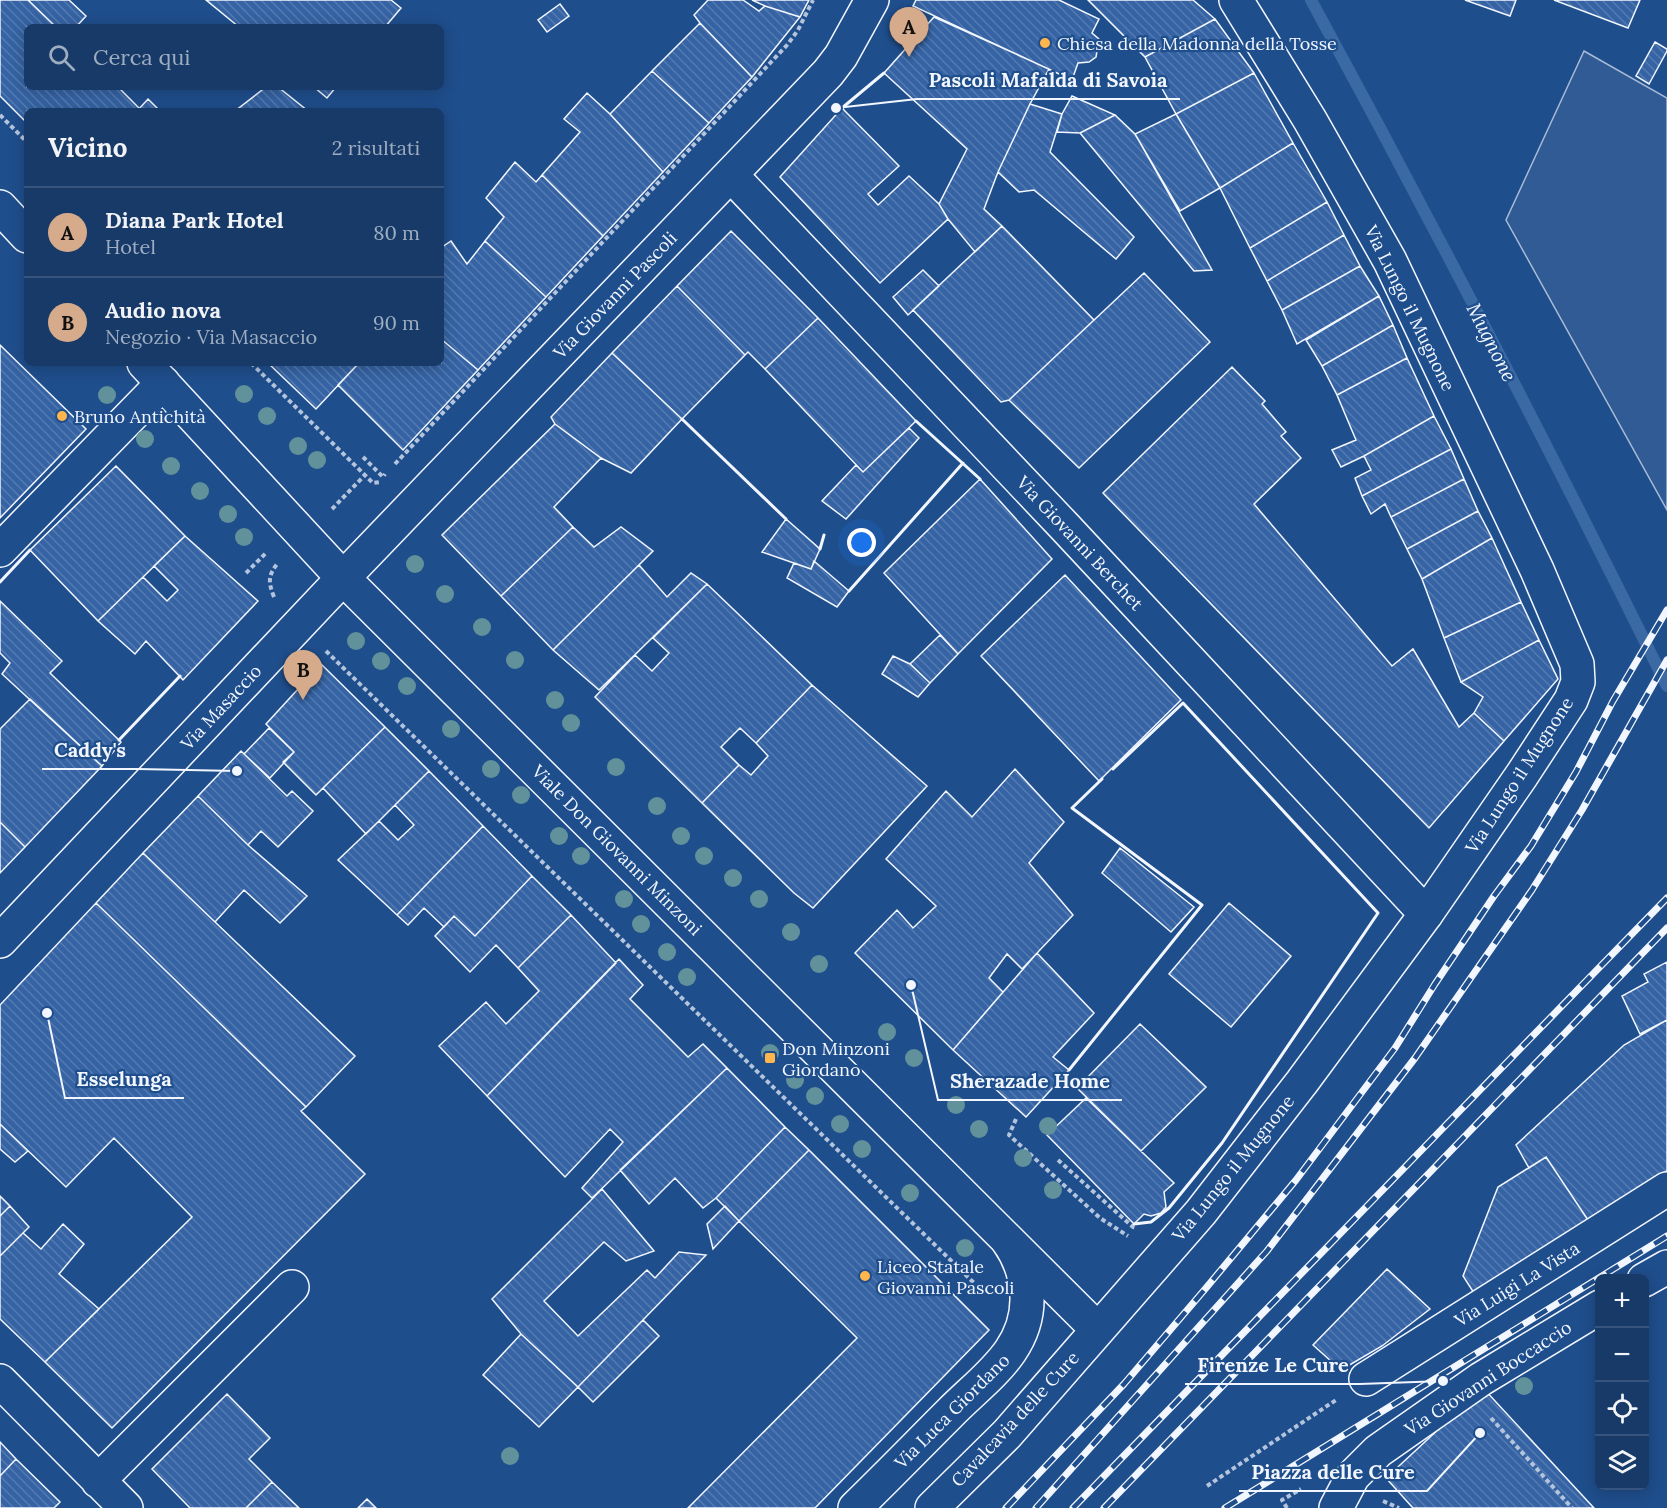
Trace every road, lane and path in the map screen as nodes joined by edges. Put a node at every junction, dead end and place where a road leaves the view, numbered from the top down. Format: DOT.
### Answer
graph roads {
  1 [pos="813,0"];
  2 [pos="872,0"];
  3 [pos="1236,0"];
  4 [pos="0,115"];
  5 [pos="24,139"];
  6 [pos="731,175"];
  7 [pos="0,207"];
  8 [pos="24,233"];
  9 [pos="255,366"];
  10 [pos="154,373"];
  11 [pos="363,457"];
  12 [pos="365,475"];
  13 [pos="0,550"];
  14 [pos="267,552"];
  15 [pos="278,564"];
  16 [pos="246,573"];
  17 [pos="343,578"];
  18 [pos="276,602"];
  19 [pos="323,648"];
  20 [pos="1426,914"];
  21 [pos="0,941"];
  22 [pos="1016,1119"];
  23 [pos="1058,1160"];
  24 [pos="1667,1190"];
  25 [pos="1116,1229"];
  26 [pos="1140,1229"];
  27 [pos="1003,1235"];
  28 [pos="1667,1267"];
  29 [pos="1649,1277"];
  30 [pos="974,1283"];
  31 [pos="292,1287"];
  32 [pos="1595,1309"];
  33 [pos="1097,1329"];
  34 [pos="1366,1379"];
  35 [pos="0,1381"];
  36 [pos="98,1481"];
  37 [pos="1207,1486"];
  38 [pos="1378,1499"];
  39 [pos="126,1508"];
  40 [pos="855,1508"];
  41 [pos="932,1508"];
  42 [pos="1336,1508"];
  43 [pos="1399,1508"];
  1 -- 11 [label="path"];
  2 -- 6 [label="main road, Via Giovanni Pascoli"];
  3 -- 20 [label="main road, Via Lungo il Mugnone"];
  4 -- 5 [label="path"];
  6 -- 17 [label="main road, Via Giovanni Pascoli"];
  6 -- 20 [label="main road, Via Giovanni Berchet"];
  7 -- 8 [label="main road"];
  9 -- 12 [label="path"];
  10 -- 13 [label="main road"];
  10 -- 17 [label="main road, Viale Don Giovanni Minzoni"];
  14 -- 16 [label="path"];
  15 -- 18 [label="path"];
  17 -- 21 [label="main road, Via Masaccio"];
  17 -- 27 [label="main road, Viale Don Giovanni Minzoni"];
  19 -- 30 [label="path"];
  20 -- 33 [label="main road, Via Lungo il Mugnone"];
  22 -- 25 [label="path"];
  23 -- 26 [label="path"];
  24 -- 34 [label="main road, Via Luigi La Vista"];
  27 -- 33 [label="main road, Viale Don Giovanni Minzoni"];
  27 -- 40 [label="main road, Via Luca Giordano"];
  28 -- 29 [label="main road"];
  31 -- 36 [label="main road"];
  32 -- 42 [label="main road, Via Giovanni Boccaccio"];
  33 -- 41 [label="main road, Cavalcavia delle Cure"];
  34 -- 37 [label="path"];
  35 -- 36 [label="main road"];
  36 -- 39 [label="main road"];
  38 -- 43 [label="path"];
}
